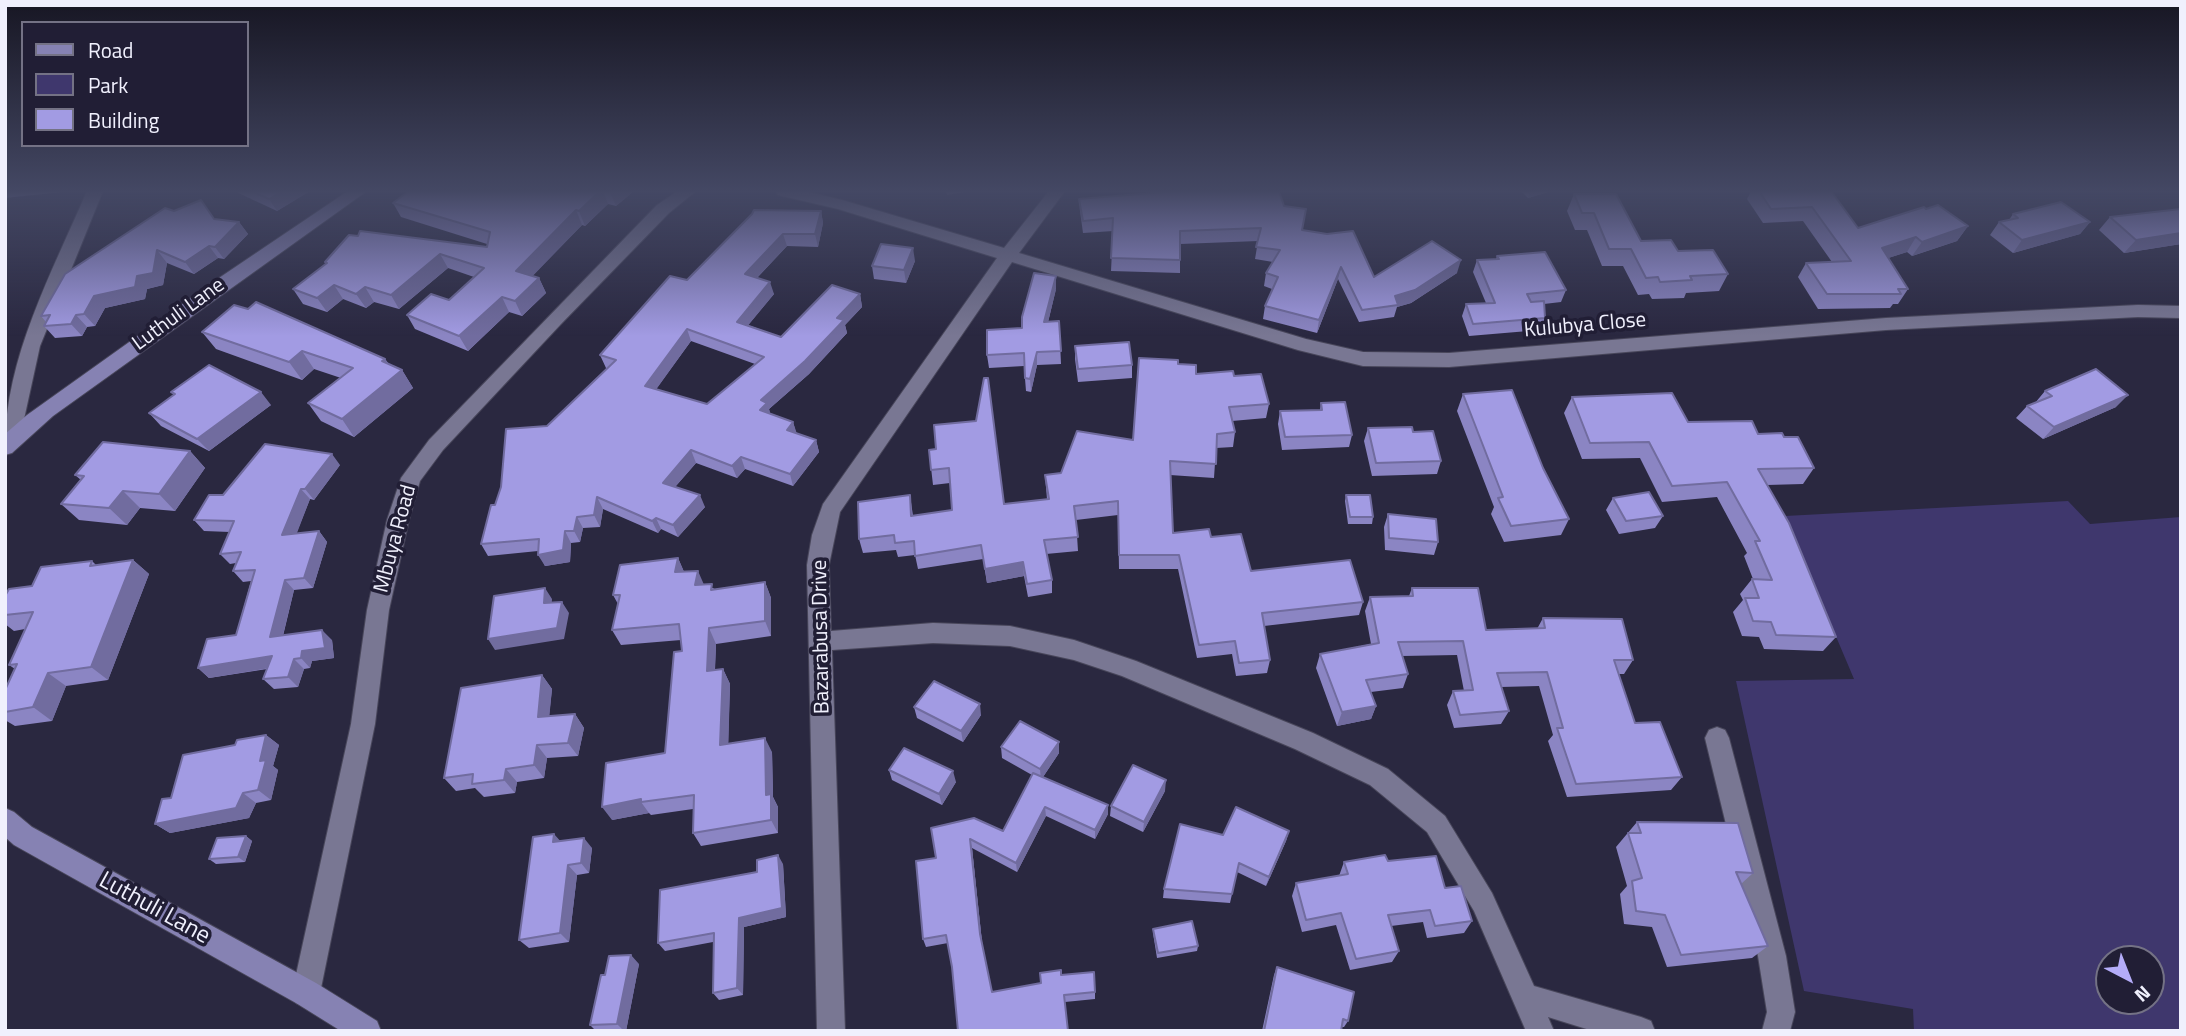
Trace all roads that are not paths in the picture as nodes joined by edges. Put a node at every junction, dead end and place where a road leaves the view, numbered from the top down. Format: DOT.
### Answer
graph roads {
  1 [pos="75,239"];
  2 [pos="287,239"];
  3 [pos="633,239"];
  4 [pos="953,239"];
  5 [pos="1020,239"];
  6 [pos="1007,256"];
  7 [pos="2181,312"];
  8 [pos="7,445"];
  9 [pos="822,641"];
  10 [pos="1717,738"];
  11 [pos="5,820"];
  12 [pos="306,993"];
  13 [pos="1526,997"];
  14 [pos="368,1031"];
  15 [pos="831,1031"];
  16 [pos="1540,1031"];
  17 [pos="1641,1031"];
  18 [pos="1776,1031"];
  1 -- 8 [label="street"];
  2 -- 8 [label="street, Luthuli Lane"];
  3 -- 12 [label="street, Mbuya Road"];
  4 -- 6 [label="street"];
  5 -- 6 [label="street, Bazarabusa Drive"];
  6 -- 7 [label="street, Kulubya Close"];
  6 -- 9 [label="street, Bazarabusa Drive"];
  9 -- 13 [label="street"];
  9 -- 15 [label="street, Bazarabusa Drive"];
  10 -- 18 [label="street"];
  11 -- 12 [label="street, Luthuli Lane"];
  12 -- 14 [label="street, Luthuli Lane"];
  13 -- 16 [label="street"];
  13 -- 17 [label="street"];
}
